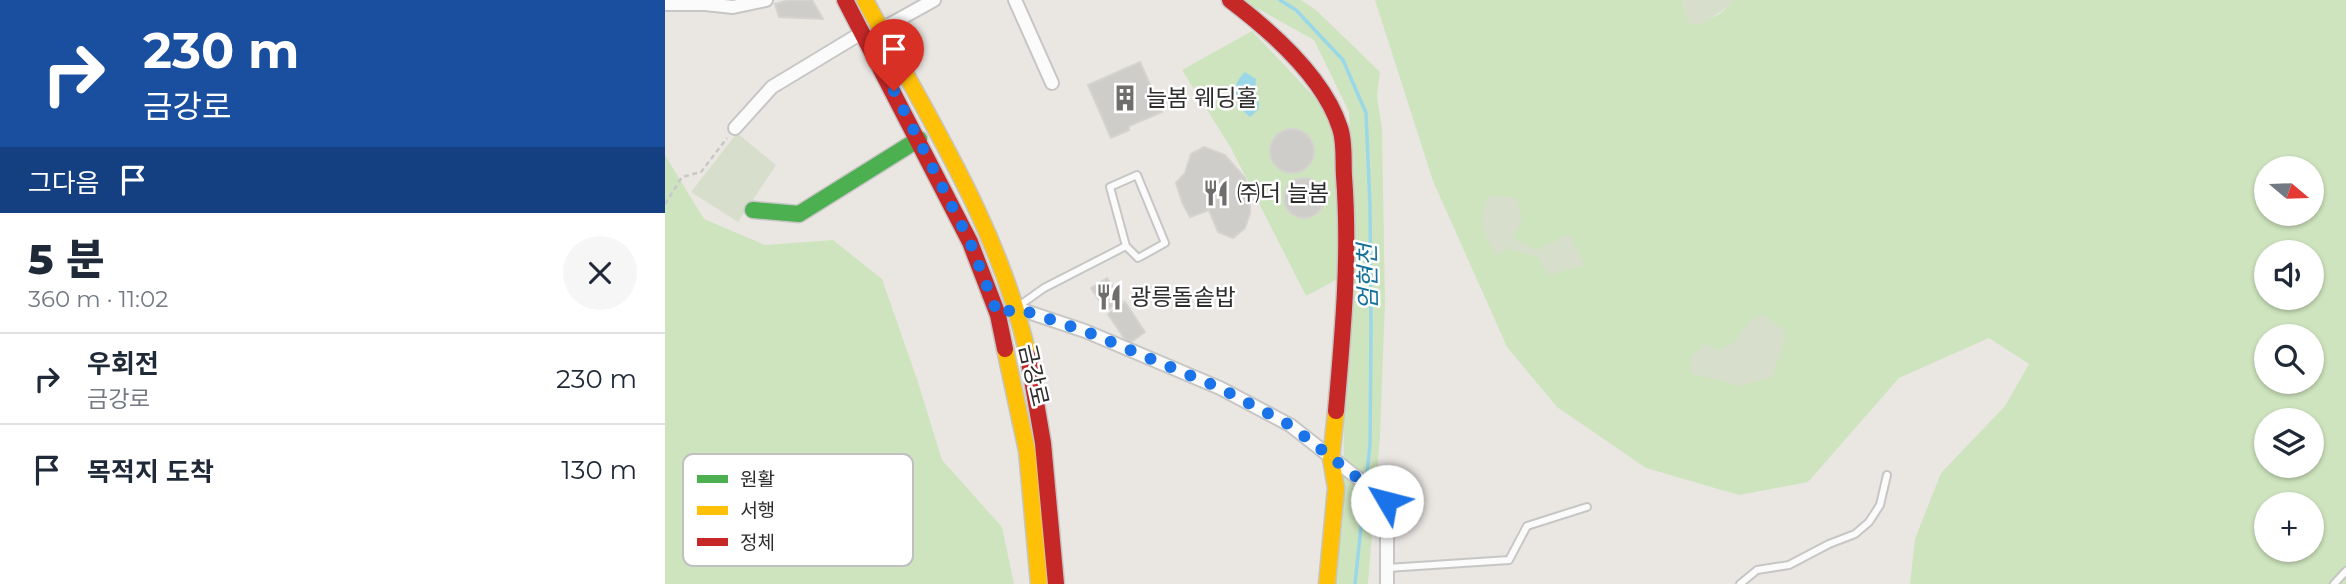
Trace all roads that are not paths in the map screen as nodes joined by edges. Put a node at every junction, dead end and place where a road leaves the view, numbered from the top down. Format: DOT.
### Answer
graph roads {
  1 [pos="766,0"];
  2 [pos="845,0"];
  3 [pos="865,0"];
  4 [pos="933,0"];
  5 [pos="1015,0"];
  6 [pos="1230,0"];
  7 [pos="665,4"];
  8 [pos="880,30"];
  9 [pos="863,32"];
  10 [pos="1052,83"];
  11 [pos="735,128"];
  12 [pos="919,139"];
  13 [pos="753,210"];
  14 [pos="1126,246"];
  15 [pos="1016,308"];
  16 [pos="998,315"];
  17 [pos="1331,459"];
  18 [pos="1887,475"];
  19 [pos="1587,507"];
  20 [pos="1387,568"];
  21 [pos="2346,571"];
  22 [pos="1039,584"];
  23 [pos="1056,584"];
  24 [pos="1327,584"];
  25 [pos="1387,584"];
  26 [pos="1739,584"];
  27 [pos="2334,584"];
  1 -- 7 [label="street"];
  2 -- 9 [label="main road, 금강로"];
  3 -- 8 [label="main road, 금강로"];
  4 -- 8 [label="street"];
  5 -- 10 [label="street"];
  6 -- 17 [label="main road"];
  8 -- 15 [label="main road, 금강로"];
  9 -- 11 [label="street"];
  9 -- 12 [label="main road, 금강로"];
  12 -- 13 [label="main road"];
  12 -- 16 [label="main road, 금강로"];
  14 -- 14 [label="lane"];
  14 -- 15 [label="lane"];
  15 -- 16 [label="lane"];
  15 -- 17 [label="street"];
  15 -- 23 [label="main road, 금강로"];
  16 -- 22 [label="main road, 금강로"];
  17 -- 20 [label="street"];
  17 -- 24 [label="main road"];
  18 -- 26 [label="lane"];
  19 -- 20 [label="lane"];
  20 -- 25 [label="street"];
  21 -- 27 [label="lane"];
}
